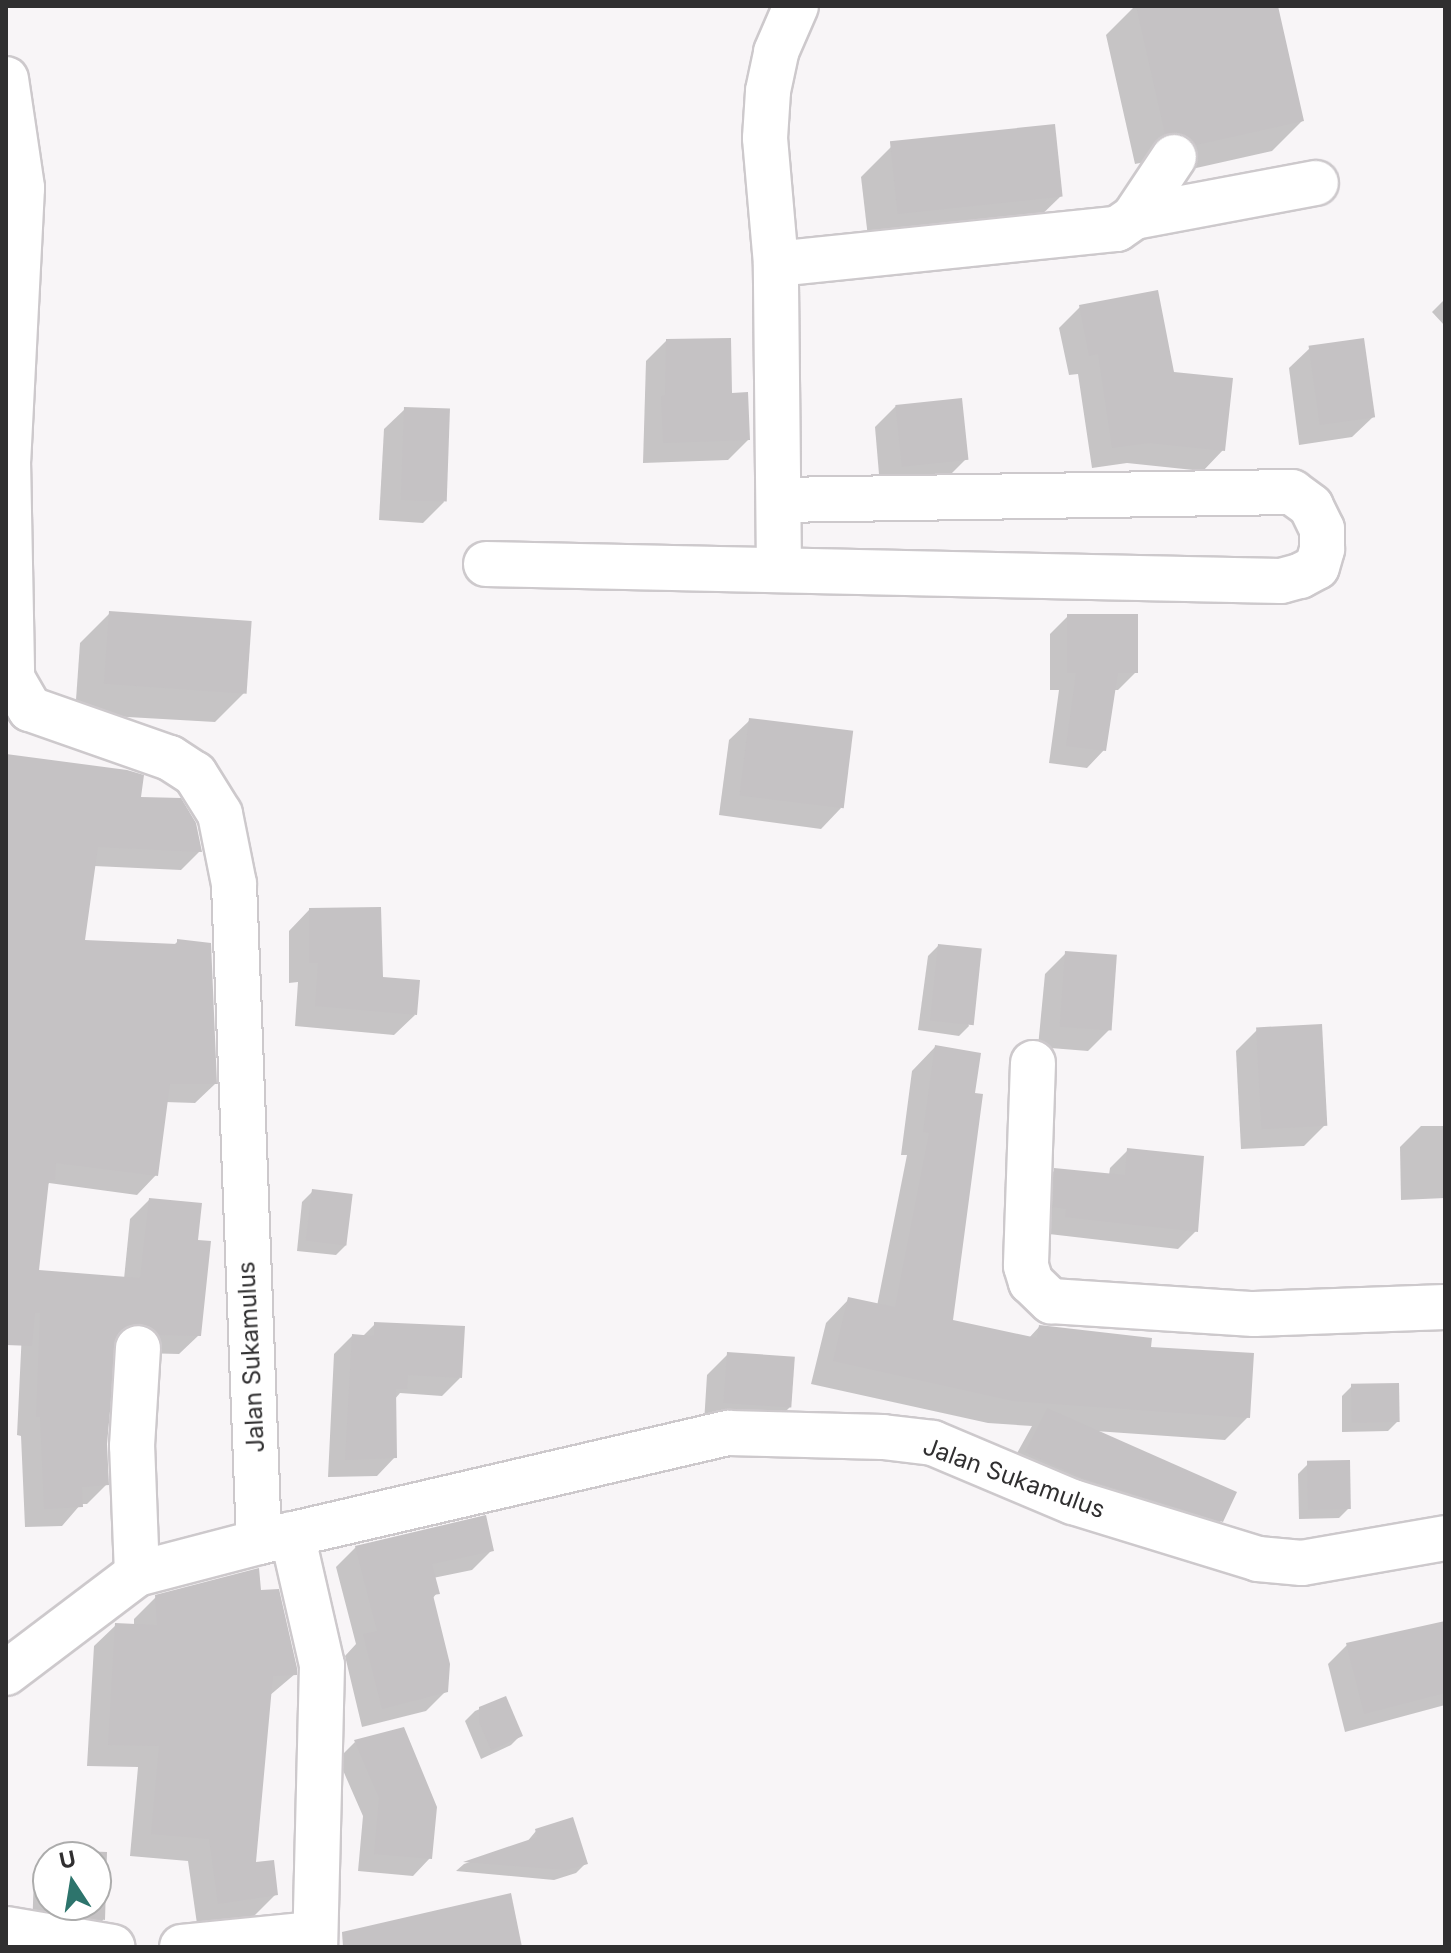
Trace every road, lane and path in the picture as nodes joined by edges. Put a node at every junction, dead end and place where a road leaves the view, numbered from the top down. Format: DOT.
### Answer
graph roads {
  1 [pos="796,6"];
  2 [pos="6,79"];
  3 [pos="1174,157"];
  4 [pos="1316,183"];
  5 [pos="1134,217"];
  6 [pos="776,264"];
  7 [pos="7,460"];
  8 [pos="779,500"];
  9 [pos="486,564"];
  10 [pos="779,570"];
  11 [pos="18,716"];
  12 [pos="1033,1063"];
  13 [pos="1445,1307"];
  14 [pos="138,1348"];
  15 [pos="275,1538"];
  16 [pos="1445,1538"];
  17 [pos="137,1574"];
  18 [pos="6,1673"];
  19 [pos="6,1929"];
  20 [pos="314,1940"];
  21 [pos="112,1947"];
  22 [pos="182,1947"];
  1 -- 6 [label="street"];
  2 -- 7 [label="street, Jalan Sukamulus"];
  3 -- 5 [label="street"];
  4 -- 5 [label="street"];
  5 -- 6 [label="street"];
  6 -- 8 [label="street"];
  7 -- 11 [label="street, Jalan Sukamulus"];
  8 -- 10 [label="street"];
  8 -- 10 [label="street"];
  9 -- 10 [label="street"];
  11 -- 15 [label="street, Jalan Sukamulus"];
  12 -- 13 [label="street"];
  14 -- 17 [label="street"];
  15 -- 16 [label="street, Jalan Sukamulus"];
  15 -- 17 [label="street"];
  15 -- 20 [label="street"];
  17 -- 18 [label="street"];
  19 -- 21 [label="street"];
  20 -- 22 [label="street"];
}
